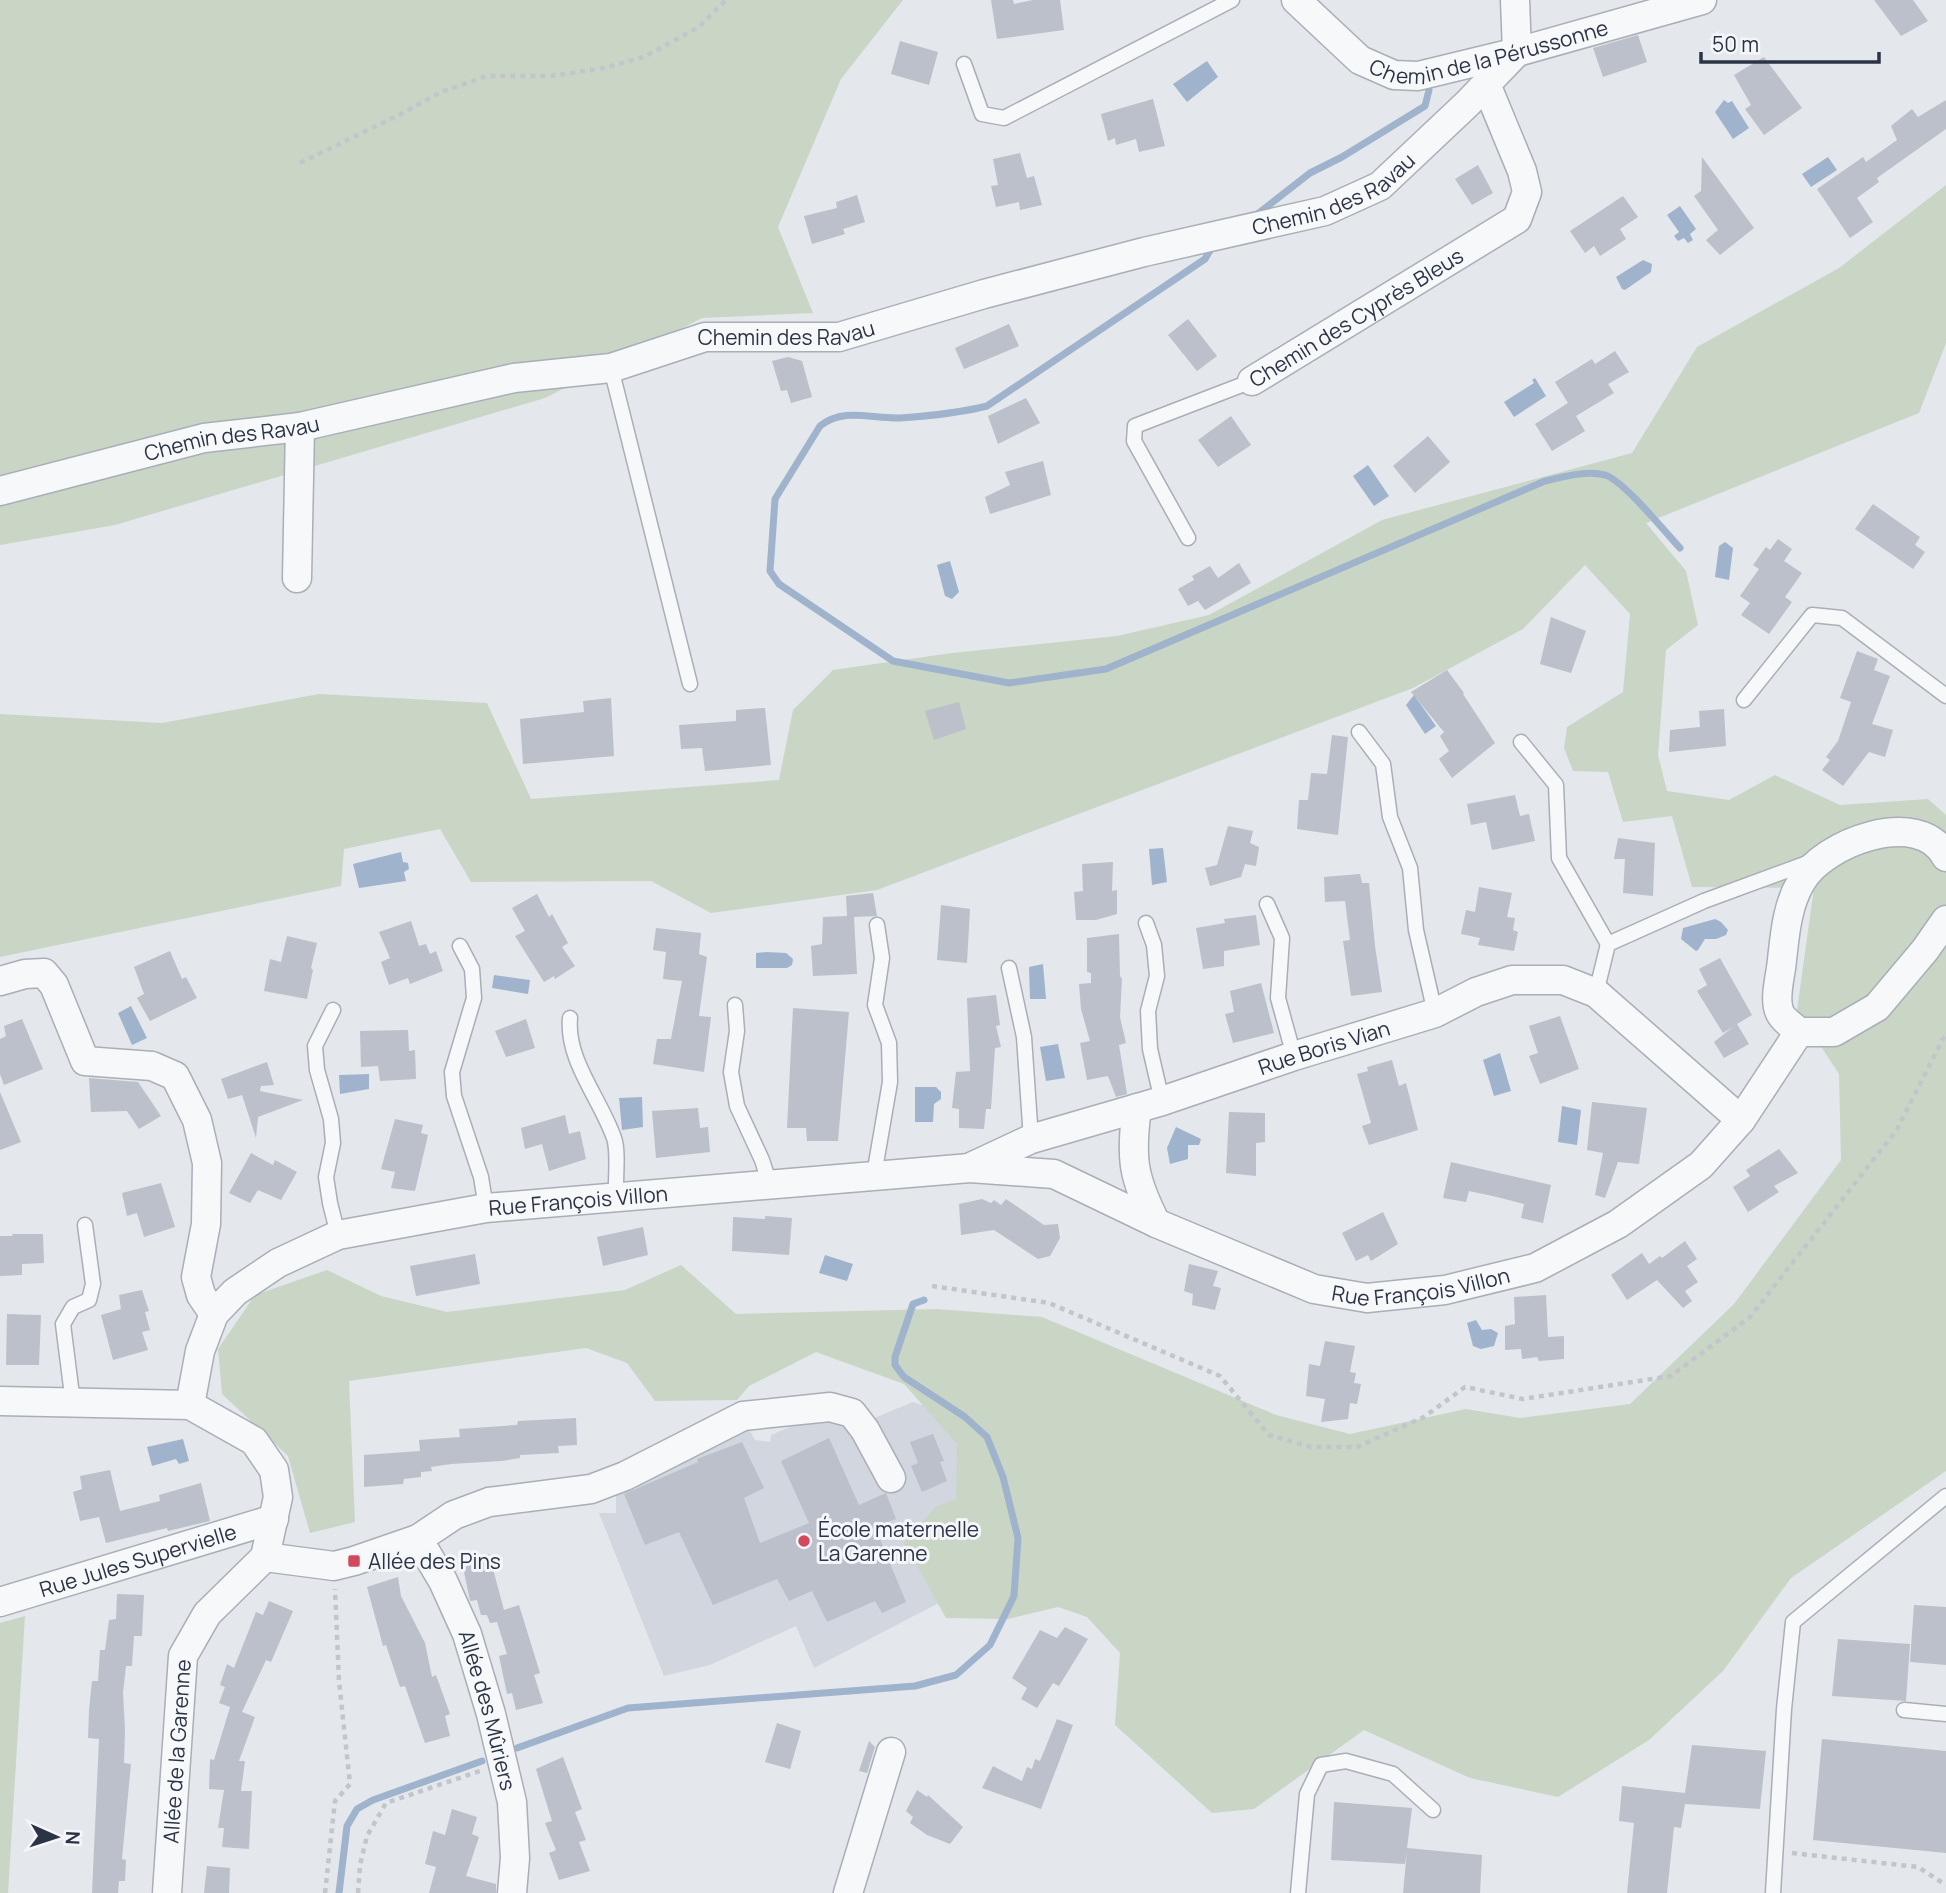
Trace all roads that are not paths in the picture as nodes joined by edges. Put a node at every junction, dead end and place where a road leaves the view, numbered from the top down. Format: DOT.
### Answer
graph roads {
  1 [pos="1232,0"];
  2 [pos="1296,0"];
  3 [pos="1515,0"];
  4 [pos="1702,0"];
  5 [pos="1517,51"];
  6 [pos="964,64"];
  7 [pos="1486,84"];
  8 [pos="611,368"];
  9 [pos="1252,381"];
  10 [pos="300,427"];
  11 [pos="0,491"];
  12 [pos="1188,538"];
  13 [pos="297,578"];
  14 [pos="691,684"];
  15 [pos="1946,696"];
  16 [pos="1744,700"];
  17 [pos="1359,732"];
  18 [pos="1521,742"];
  19 [pos="1824,857"];
  20 [pos="1946,857"];
  21 [pos="1267,904"];
  22 [pos="1946,920"];
  23 [pos="1146,923"];
  24 [pos="877,925"];
  25 [pos="1608,944"];
  26 [pos="460,946"];
  27 [pos="1009,968"];
  28 [pos="0,981"];
  29 [pos="1596,993"];
  30 [pos="735,1005"];
  31 [pos="333,1010"];
  32 [pos="1435,1013"];
  33 [pos="570,1018"];
  34 [pos="1799,1032"];
  35 [pos="1294,1056"];
  36 [pos="1150,1105"];
  37 [pos="1741,1120"];
  38 [pos="1031,1139"];
  39 [pos="970,1168"];
  40 [pos="874,1174"];
  41 [pos="770,1185"];
  42 [pos="616,1197"];
  43 [pos="486,1208"];
  44 [pos="1156,1223"];
  45 [pos="85,1225"];
  46 [pos="338,1235"];
  47 [pos="214,1314"];
  48 [pos="0,1401"];
  49 [pos="73,1403"];
  50 [pos="190,1405"];
  51 [pos="891,1478"];
  52 [pos="1946,1496"];
  53 [pos="274,1519"];
  54 [pos="418,1539"];
  55 [pos="265,1557"];
  56 [pos="0,1602"];
  57 [pos="1904,1710"];
  58 [pos="1946,1714"];
  59 [pos="891,1752"];
  60 [pos="1433,1810"];
  61 [pos="167,1893"];
  62 [pos="512,1893"];
  63 [pos="848,1893"];
  64 [pos="1298,1893"];
  65 [pos="1773,1893"];
  1 -- 6 [label="lane"];
  2 -- 5 [label="street, Chemin de la Pérussonne"];
  3 -- 5 [label="street"];
  4 -- 5 [label="street, Chemin de la Pérussonne"];
  5 -- 7 [label="street, Chemin des Ravau"];
  7 -- 8 [label="street, Chemin des Ravau"];
  7 -- 9 [label="street, Chemin des Cyprès Bleus"];
  8 -- 10 [label="street, Chemin des Ravau"];
  8 -- 14 [label="lane"];
  9 -- 12 [label="lane, Chemin des Cyprès Bleus"];
  10 -- 11 [label="street, Chemin des Ravau"];
  10 -- 13 [label="street"];
  15 -- 16 [label="lane"];
  17 -- 32 [label="lane"];
  18 -- 25 [label="lane"];
  19 -- 20 [label="street"];
  19 -- 25 [label="lane"];
  19 -- 34 [label="street"];
  21 -- 35 [label="lane"];
  22 -- 34 [label="street"];
  23 -- 36 [label="lane"];
  24 -- 40 [label="lane"];
  25 -- 29 [label="lane"];
  26 -- 43 [label="lane"];
  27 -- 38 [label="lane"];
  28 -- 47 [label="street"];
  29 -- 32 [label="street, Rue Boris Vian"];
  29 -- 37 [label="street, Rue Boris Vian"];
  30 -- 41 [label="lane"];
  31 -- 46 [label="lane"];
  32 -- 35 [label="street, Rue Boris Vian"];
  33 -- 42 [label="lane"];
  34 -- 37 [label="street, Rue François Villon"];
  35 -- 36 [label="street, Rue Boris Vian"];
  36 -- 38 [label="street, Rue Boris Vian"];
  36 -- 44 [label="street"];
  37 -- 44 [label="street, Rue François Villon"];
  38 -- 39 [label="street, Rue François Villon"];
  39 -- 40 [label="street, Rue François Villon"];
  39 -- 44 [label="street, Rue François Villon"];
  40 -- 41 [label="street, Rue François Villon"];
  41 -- 42 [label="street, Rue François Villon"];
  42 -- 43 [label="street, Rue François Villon"];
  43 -- 46 [label="street, Rue François Villon"];
  45 -- 49 [label="lane"];
  46 -- 47 [label="street, Rue François Villon"];
  47 -- 50 [label="street"];
  48 -- 49 [label="street"];
  49 -- 50 [label="street"];
  50 -- 53 [label="street"];
  51 -- 54 [label="street"];
  52 -- 65 [label="lane"];
  53 -- 55 [label="street"];
  53 -- 56 [label="street, Rue Jules Supervielle"];
  54 -- 55 [label="street"];
  54 -- 62 [label="street, Allée des Mûriers"];
  55 -- 61 [label="street, Allée de la Garenne"];
  57 -- 58 [label="lane"];
  59 -- 63 [label="street"];
  60 -- 64 [label="lane"];
}
